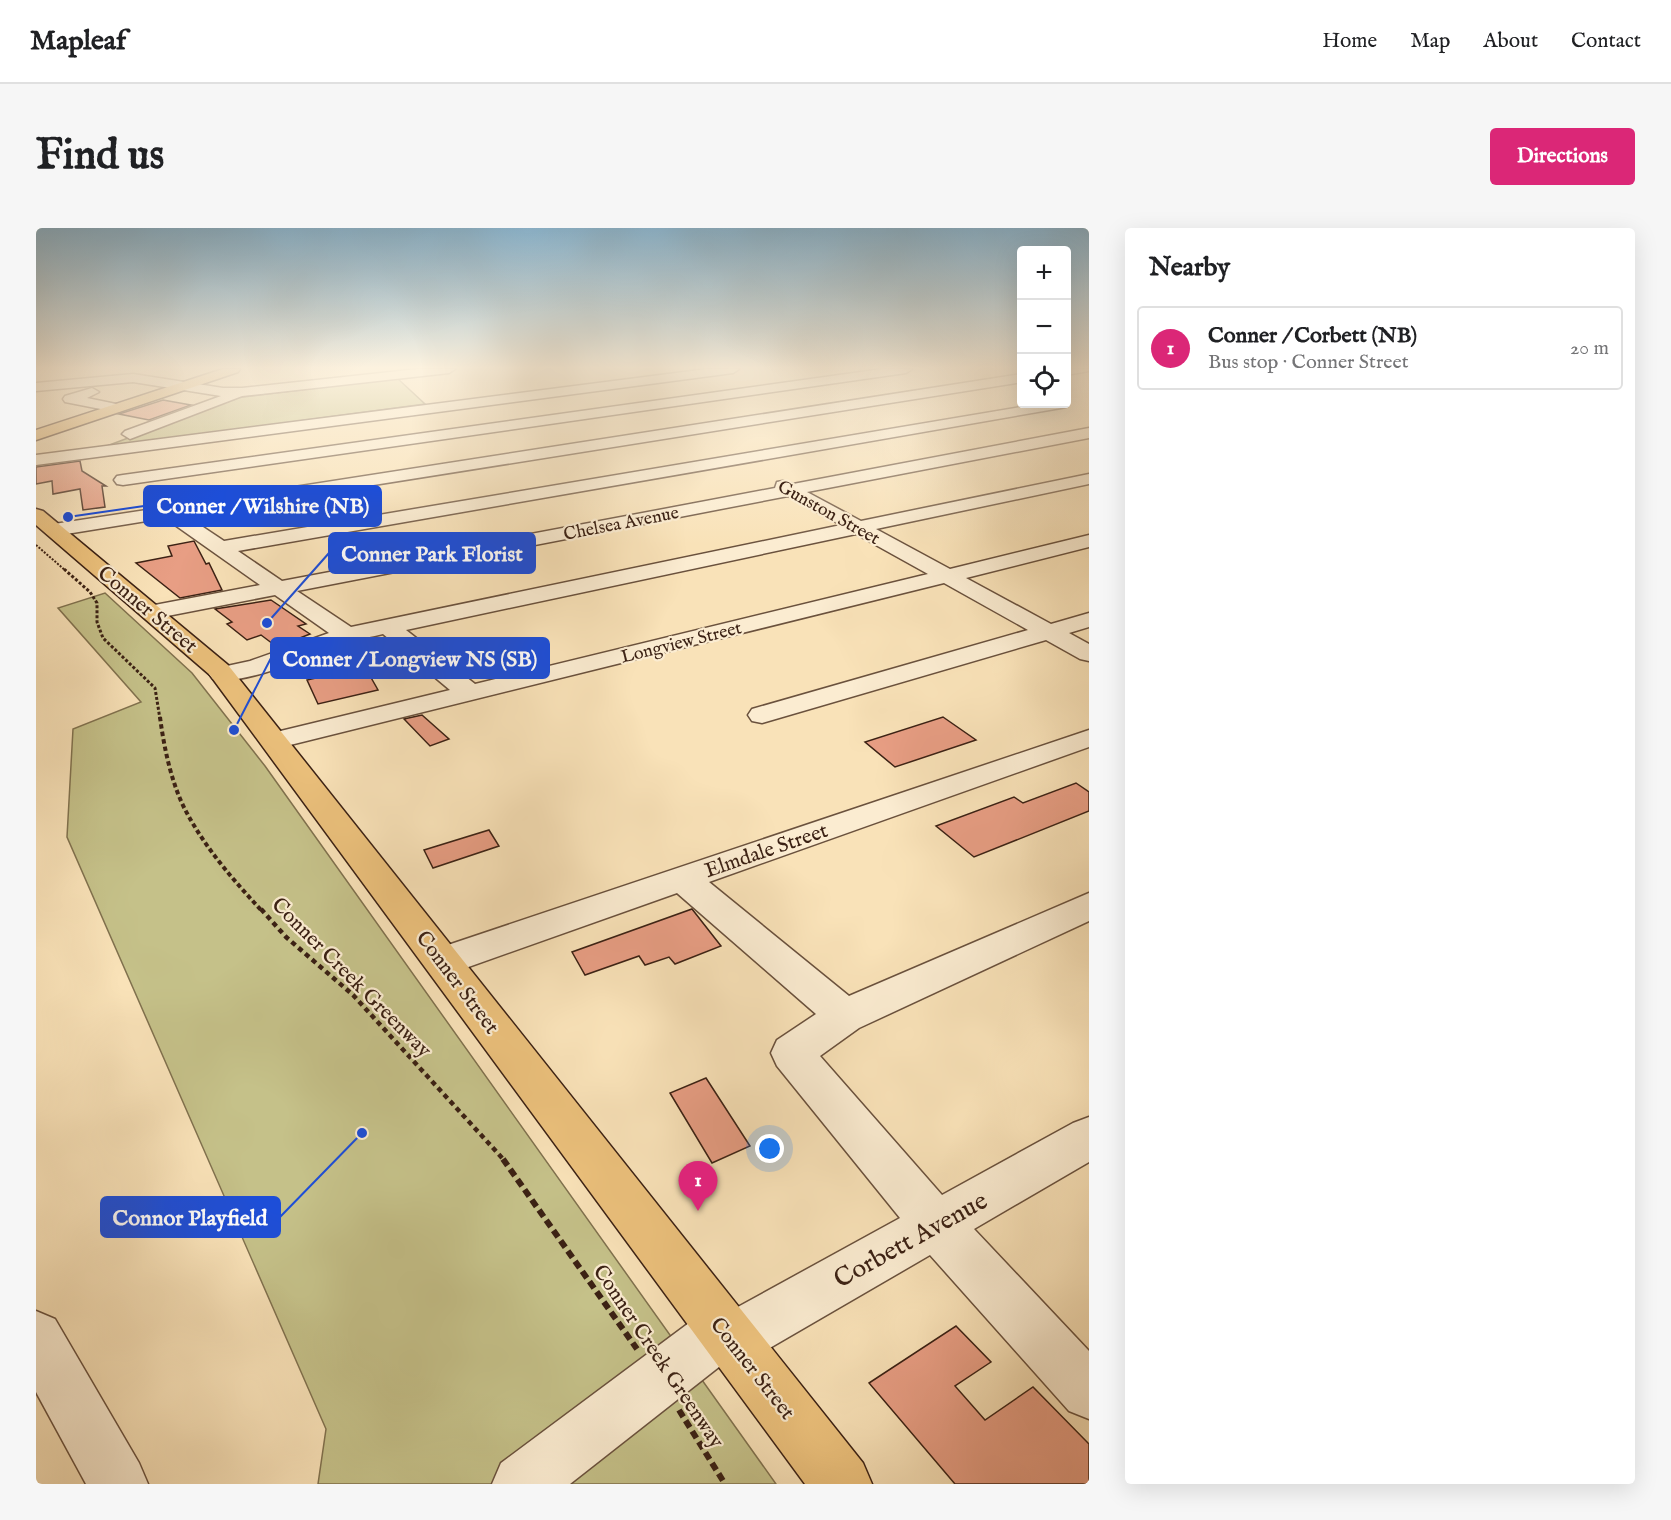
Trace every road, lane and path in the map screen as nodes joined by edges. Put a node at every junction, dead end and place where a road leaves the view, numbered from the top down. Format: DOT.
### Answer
graph roads {
  1 [pos="58,428"];
  2 [pos="148,428"];
  3 [pos="249,428"];
  4 [pos="488,428"];
  5 [pos="677,428"];
  6 [pos="705,428"];
  7 [pos="925,428"];
  8 [pos="683,431"];
  9 [pos="1089,433"];
  10 [pos="36,435"];
  11 [pos="84,447"];
  12 [pos="38,454"];
  13 [pos="735,460"];
  14 [pos="1089,479"];
  15 [pos="123,480"];
  16 [pos="790,490"];
  17 [pos="169,512"];
  18 [pos="36,515"];
  19 [pos="859,528"];
  20 [pos="54,530"];
  21 [pos="1089,541"];
  22 [pos="36,545"];
  23 [pos="220,548"];
  24 [pos="946,576"];
  25 [pos="280,588"];
  26 [pos="152,612"];
  27 [pos="1089,620"];
  28 [pos="388,627"];
  29 [pos="1049,632"];
  30 [pos="347,635"];
  31 [pos="1089,654"];
  32 [pos="222,674"];
  33 [pos="470,693"];
  34 [pos="762,714"];
  35 [pos="1089,738"];
  36 [pos="274,741"];
  37 [pos="683,879"];
  38 [pos="1089,906"];
  39 [pos="443,962"];
  40 [pos="845,1016"];
  41 [pos="1089,1138"];
  42 [pos="936,1225"];
  43 [pos="728,1335"];
  44 [pos="36,1338"];
  45 [pos="658,1380"];
  46 [pos="1089,1391"];
  47 [pos="118,1484"];
  48 [pos="522,1484"];
  49 [pos="725,1484"];
  50 [pos="842,1484"];
  1 -- 10 [label="main road"];
  2 -- 11 [label="street"];
  3 -- 11 [label="street"];
  4 -- 15 [label="street"];
  5 -- 8 [label="street, Gunston Street"];
  6 -- 8 [label="street"];
  7 -- 13 [label="street"];
  8 -- 13 [label="street, Gunston Street"];
  8 -- 17 [label="street"];
  9 -- 16 [label="street, Chelsea Avenue"];
  11 -- 12 [label="street"];
  11 -- 15 [label="street"];
  13 -- 16 [label="street, Gunston Street"];
  13 -- 23 [label="street"];
  14 -- 19 [label="street"];
  15 -- 17 [label="street"];
  16 -- 19 [label="street, Gunston Street"];
  16 -- 25 [label="street, Chelsea Avenue"];
  17 -- 20 [label="street"];
  17 -- 23 [label="street"];
  18 -- 20 [label="main road, Conner Street"];
  19 -- 24 [label="street, Gunston Street"];
  19 -- 28 [label="street"];
  20 -- 26 [label="main road, Conner Street"];
  21 -- 24 [label="street, Longview Street"];
  22 -- 45 [label="path, Conner Creek Greenway"];
  23 -- 25 [label="street"];
  24 -- 29 [label="street, Gunston Street"];
  24 -- 33 [label="street, Longview Street"];
  25 -- 26 [label="street, Chelsea Avenue"];
  25 -- 30 [label="street"];
  26 -- 32 [label="main road, Conner Street"];
  27 -- 29 [label="street"];
  28 -- 30 [label="street"];
  28 -- 33 [label="street"];
  29 -- 31 [label="street, Gunston Street"];
  29 -- 34 [label="street"];
  30 -- 32 [label="street"];
  32 -- 36 [label="main road, Conner Street"];
  33 -- 36 [label="street, Longview Street"];
  35 -- 37 [label="street, Elmdale Street"];
  36 -- 39 [label="main road, Conner Street"];
  37 -- 39 [label="street, Elmdale Street"];
  37 -- 40 [label="street"];
  38 -- 40 [label="street"];
  39 -- 43 [label="main road, Conner Street"];
  40 -- 42 [label="street"];
  41 -- 42 [label="street, Corbett Avenue"];
  42 -- 43 [label="street, Corbett Avenue"];
  42 -- 46 [label="street"];
  43 -- 45 [label="street, Corbett Avenue"];
  43 -- 50 [label="main road, Conner Street"];
  44 -- 47 [label="street"];
  45 -- 48 [label="street, Corbett Avenue"];
  45 -- 49 [label="path, Conner Creek Greenway"];
}
